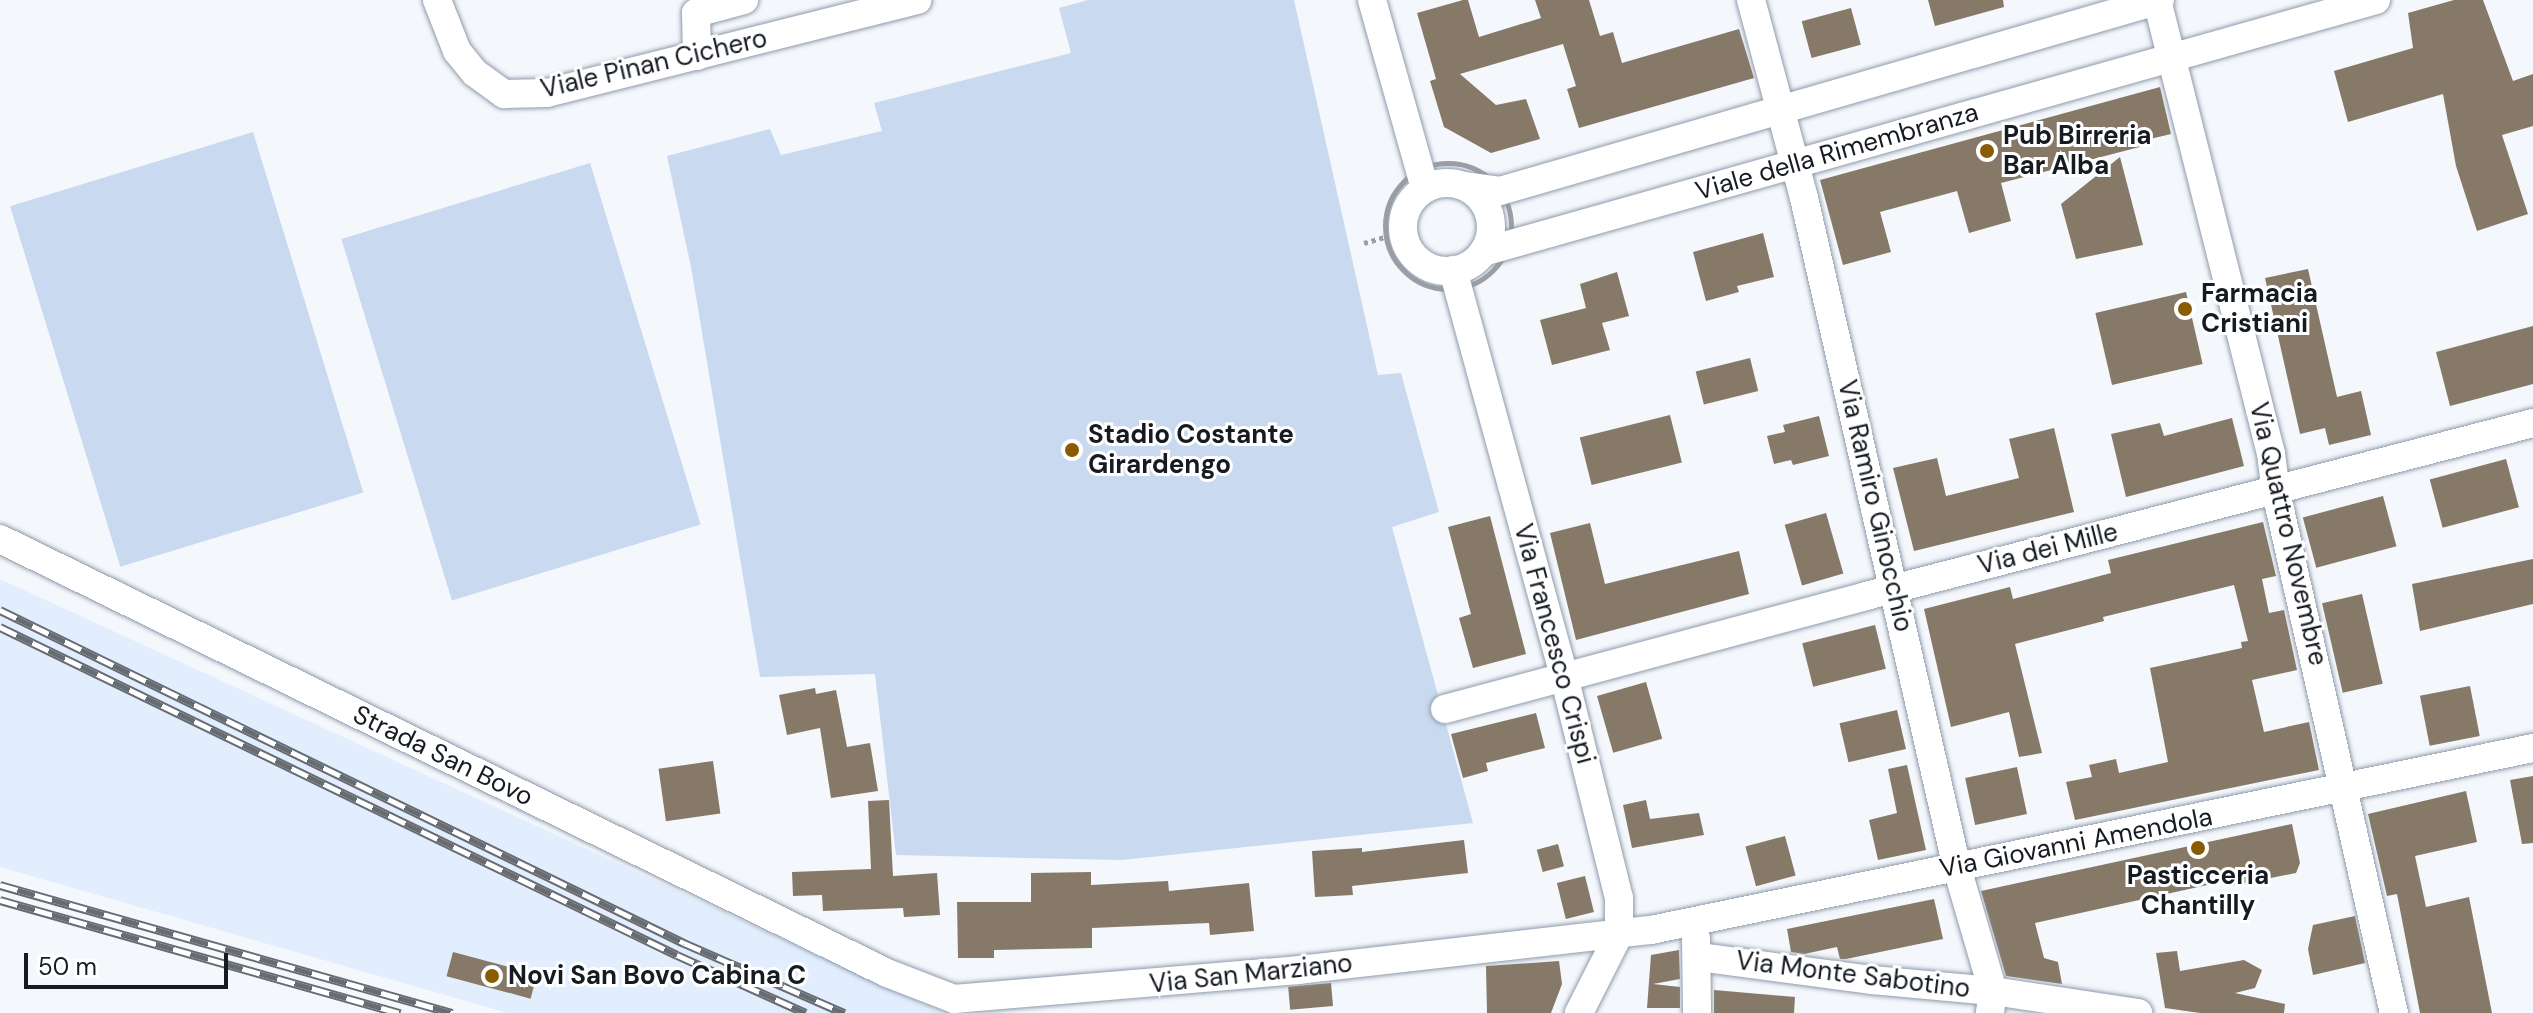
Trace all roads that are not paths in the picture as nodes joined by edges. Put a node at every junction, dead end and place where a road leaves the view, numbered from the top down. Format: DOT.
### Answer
graph roads {
  1 [pos="437,0"];
  2 [pos="744,0"];
  3 [pos="918,0"];
  4 [pos="1372,0"];
  5 [pos="1751,0"];
  6 [pos="2158,0"];
  7 [pos="2376,0"];
  8 [pos="697,56"];
  9 [pos="2172,57"];
  10 [pos="1781,109"];
  11 [pos="1796,164"];
  12 [pos="1422,179"];
  13 [pos="1465,186"];
  14 [pos="1496,249"];
  15 [pos="1456,280"];
  16 [pos="2533,423"];
  17 [pos="2276,492"];
  18 [pos="0,539"];
  19 [pos="1894,588"];
  20 [pos="1564,676"];
  21 [pos="1445,709"];
  22 [pos="2533,748"];
  23 [pos="2346,787"];
  24 [pos="1957,868"];
  25 [pos="1694,921"];
  26 [pos="1619,934"];
  27 [pos="1699,957"];
  28 [pos="887,973"];
  29 [pos="1991,1002"];
  30 [pos="1579,1013"];
  31 [pos="1697,1013"];
  32 [pos="2138,1013"];
  33 [pos="2394,1013"];
  1 -- 8 [label="street, Viale Pinan Cichero"];
  2 -- 8 [label="street"];
  3 -- 8 [label="street, Viale Pinan Cichero"];
  4 -- 12 [label="street"];
  5 -- 10 [label="street, Via Ramiro Ginocchio"];
  6 -- 9 [label="street, Via Quattro Novembre"];
  6 -- 10 [label="street"];
  7 -- 9 [label="street, Viale della Rimembranza"];
  9 -- 11 [label="street, Viale della Rimembranza"];
  9 -- 17 [label="street, Via Quattro Novembre"];
  10 -- 11 [label="street, Via Ramiro Ginocchio"];
  10 -- 13 [label="street"];
  11 -- 14 [label="street, Viale della Rimembranza"];
  11 -- 19 [label="street, Via Ramiro Ginocchio"];
  12 -- 13 [label="street"];
  12 -- 15 [label="street"];
  13 -- 14 [label="street"];
  14 -- 15 [label="street"];
  15 -- 20 [label="street, Via Francesco Crispi"];
  16 -- 17 [label="street, Via dei Mille"];
  17 -- 19 [label="street, Via dei Mille"];
  17 -- 23 [label="street, Via Quattro Novembre"];
  18 -- 28 [label="street, Strada San Bovo"];
  19 -- 20 [label="street, Via dei Mille"];
  19 -- 24 [label="street, Via Ramiro Ginocchio"];
  20 -- 21 [label="street, Via dei Mille"];
  20 -- 26 [label="street, Via Francesco Crispi"];
  22 -- 23 [label="street, Via Giovanni Amendola"];
  23 -- 24 [label="street, Via Giovanni Amendola"];
  23 -- 33 [label="street, Via Quattro Novembre"];
  24 -- 25 [label="street, Via Giovanni Amendola"];
  24 -- 29 [label="street, Via Ramiro Ginocchio"];
  25 -- 26 [label="street, Via Giovanni Amendola"];
  25 -- 27 [label="street, Via Monte Sabotino"];
  26 -- 28 [label="street, Via San Marziano"];
  26 -- 30 [label="street, Via Francesco Crispi"];
  27 -- 29 [label="street, Via Monte Sabotino"];
  27 -- 31 [label="street"];
  29 -- 32 [label="street, Via Monte Sabotino"];
}
